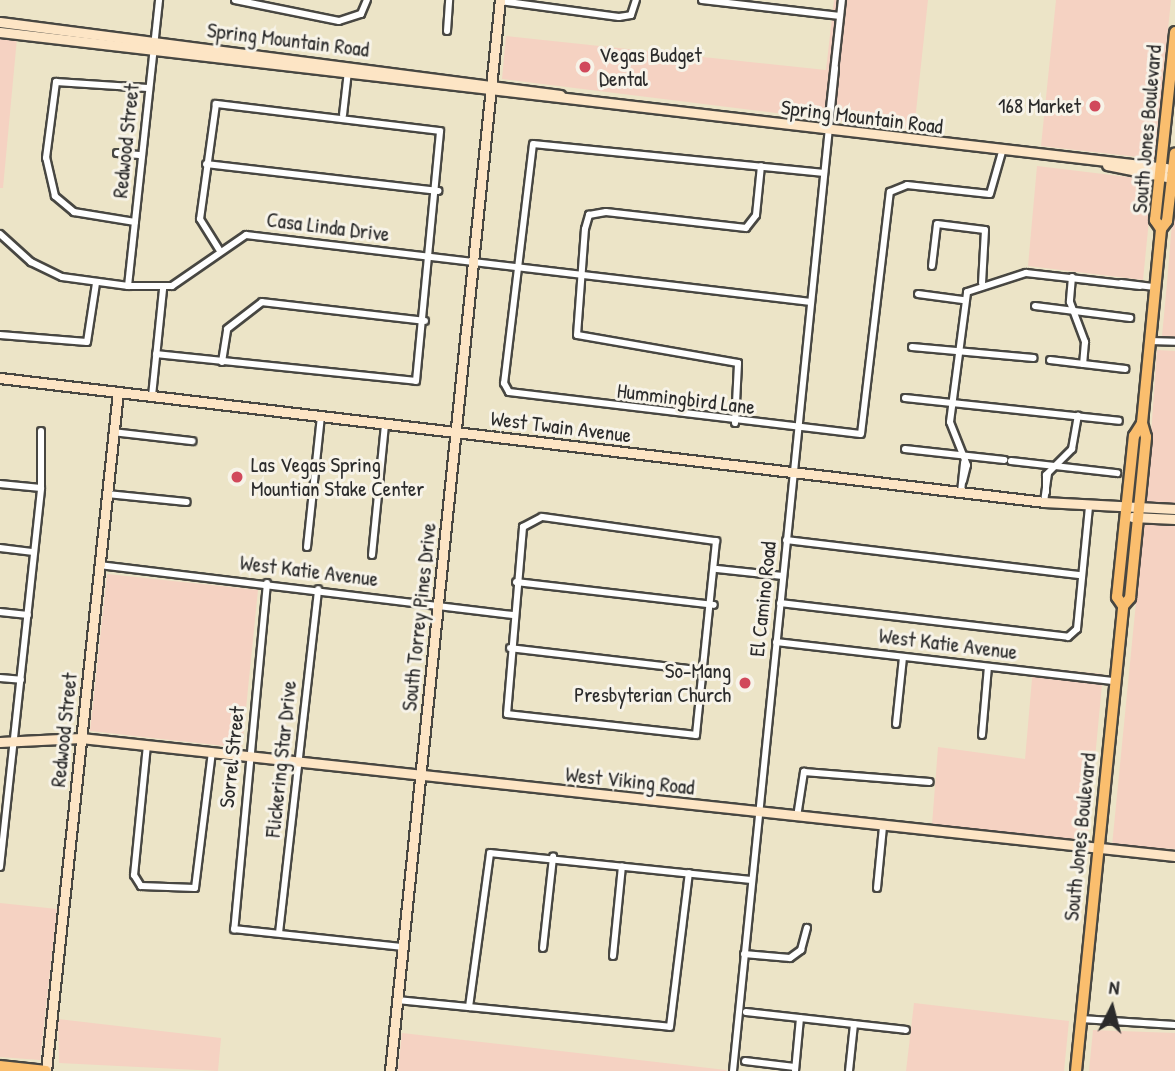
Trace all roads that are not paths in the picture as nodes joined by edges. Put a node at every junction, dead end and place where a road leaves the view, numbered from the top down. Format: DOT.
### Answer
graph roads {
  1 [pos="159,0"];
  2 [pos="235,0"];
  3 [pos="367,0"];
  4 [pos="449,0"];
  5 [pos="636,0"];
  6 [pos="702,0"];
  7 [pos="842,0"];
  8 [pos="500,1"];
  9 [pos="729,2"];
  10 [pos="840,16"];
  11 [pos="0,22"];
  12 [pos="52,28"];
  13 [pos="447,31"];
  14 [pos="0,32"];
  15 [pos="1175,32"];
  16 [pos="13,34"];
  17 [pos="153,46"];
  18 [pos="348,70"];
  19 [pos="148,88"];
  20 [pos="491,88"];
  21 [pos="342,115"];
  22 [pos="829,130"];
  23 [pos="1002,152"];
  24 [pos="117,153"];
  25 [pos="1175,153"];
  26 [pos="142,155"];
  27 [pos="206,164"];
  28 [pos="761,166"];
  29 [pos="1160,171"];
  30 [pos="824,173"];
  31 [pos="1174,173"];
  32 [pos="438,191"];
  33 [pos="135,222"];
  34 [pos="1161,229"];
  35 [pos="0,234"];
  36 [pos="219,250"];
  37 [pos="431,256"];
  38 [pos="473,262"];
  39 [pos="932,266"];
  40 [pos="516,267"];
  41 [pos="580,275"];
  42 [pos="1072,277"];
  43 [pos="96,283"];
  44 [pos="982,283"];
  45 [pos="128,286"];
  46 [pos="1155,287"];
  47 [pos="163,289"];
  48 [pos="918,294"];
  49 [pos="963,300"];
  50 [pos="811,302"];
  51 [pos="1035,306"];
  52 [pos="1073,310"];
  53 [pos="1130,318"];
  54 [pos="425,321"];
  55 [pos="0,335"];
  56 [pos="1150,341"];
  57 [pos="1175,342"];
  58 [pos="912,347"];
  59 [pos="956,350"];
  60 [pos="156,354"];
  61 [pos="1034,358"];
  62 [pos="1050,360"];
  63 [pos="222,362"];
  64 [pos="1083,364"];
  65 [pos="1125,369"];
  66 [pos="0,378"];
  67 [pos="118,392"];
  68 [pos="152,396"];
  69 [pos="905,398"];
  70 [pos="952,402"];
  71 [pos="321,416"];
  72 [pos="1078,416"];
  73 [pos="1119,421"];
  74 [pos="735,423"];
  75 [pos="1142,423"];
  76 [pos="385,424"];
  77 [pos="798,430"];
  78 [pos="41,431"];
  79 [pos="113,432"];
  80 [pos="456,432"];
  81 [pos="192,442"];
  82 [pos="905,449"];
  83 [pos="964,459"];
  84 [pos="1054,466"];
  85 [pos="794,472"];
  86 [pos="1117,473"];
  87 [pos="0,484"];
  88 [pos="41,488"];
  89 [pos="961,492"];
  90 [pos="107,494"];
  91 [pos="187,502"];
  92 [pos="1044,502"];
  93 [pos="1088,507"];
  94 [pos="1175,509"];
  95 [pos="1123,511"];
  96 [pos="1139,513"];
  97 [pos="1175,519"];
  98 [pos="786,540"];
  99 [pos="307,547"];
  100 [pos="0,548"];
  101 [pos="34,552"];
  102 [pos="372,555"];
  103 [pos="99,565"];
  104 [pos="718,569"];
  105 [pos="1081,575"];
  106 [pos="782,576"];
  107 [pos="516,582"];
  108 [pos="267,583"];
  109 [pos="318,589"];
  110 [pos="780,603"];
  111 [pos="438,605"];
  112 [pos="714,605"];
  113 [pos="1123,606"];
  114 [pos="0,612"];
  115 [pos="28,615"];
  116 [pos="513,615"];
  117 [pos="776,642"];
  118 [pos="510,648"];
  119 [pos="904,657"];
  120 [pos="988,667"];
  121 [pos="707,671"];
  122 [pos="0,678"];
  123 [pos="21,680"];
  124 [pos="1115,681"];
  125 [pos="897,724"];
  126 [pos="982,735"];
  127 [pos="81,738"];
  128 [pos="0,742"];
  129 [pos="15,743"];
  130 [pos="147,745"];
  131 [pos="212,752"];
  132 [pos="249,757"];
  133 [pos="299,762"];
  134 [pos="420,775"];
  135 [pos="930,782"];
  136 [pos="0,807"];
  137 [pos="9,808"];
  138 [pos="759,813"];
  139 [pos="798,813"];
  140 [pos="883,827"];
  141 [pos="1098,852"];
  142 [pos="1175,856"];
  143 [pos="553,858"];
  144 [pos="622,866"];
  145 [pos="0,867"];
  146 [pos="689,873"];
  147 [pos="751,880"];
  148 [pos="877,888"];
  149 [pos="807,929"];
  150 [pos="279,933"];
  151 [pos="403,947"];
  152 [pos="544,948"];
  153 [pos="744,954"];
  154 [pos="613,956"];
  155 [pos="397,999"];
  156 [pos="469,1007"];
  157 [pos="746,1012"];
  158 [pos="800,1018"];
  159 [pos="1081,1019"];
  160 [pos="854,1024"];
  161 [pos="1175,1025"];
  162 [pos="906,1030"];
  163 [pos="746,1061"];
  164 [pos="0,1066"];
  165 [pos="795,1069"];
  166 [pos="46,1071"];
  167 [pos="390,1071"];
  168 [pos="733,1071"];
  169 [pos="849,1071"];
  170 [pos="1076,1071"];
  1 -- 17 [label="street, Redwood Street"];
  2 -- 3 [label="street"];
  4 -- 13 [label="street"];
  5 -- 8 [label="street"];
  6 -- 9 [label="street"];
  7 -- 10 [label="street, El Camino Road"];
  8 -- 20 [label="street, South Torrey Pines Drive"];
  9 -- 10 [label="street"];
  10 -- 22 [label="street, El Camino Road"];
  11 -- 12 [label="street, Spring Mountain Road"];
  12 -- 16 [label="street"];
  12 -- 17 [label="street, Spring Mountain Road"];
  14 -- 16 [label="street, Spring Mountain Road"];
  15 -- 29 [label="main road, South Jones Boulevard"];
  16 -- 17 [label="street, Spring Mountain Road"];
  17 -- 18 [label="street, Spring Mountain Road"];
  17 -- 19 [label="street, Redwood Street"];
  18 -- 20 [label="street, Spring Mountain Road"];
  18 -- 21 [label="street"];
  19 -- 26 [label="street, Redwood Street"];
  19 -- 33 [label="street"];
  20 -- 22 [label="street, Spring Mountain Road"];
  20 -- 38 [label="street, South Torrey Pines Drive"];
  21 -- 27 [label="street"];
  21 -- 32 [label="street"];
  22 -- 23 [label="street, Spring Mountain Road"];
  22 -- 30 [label="street, El Camino Road"];
  23 -- 29 [label="street, Spring Mountain Road"];
  23 -- 77 [label="street, Hummingbird Lane"];
  24 -- 26 [label="street"];
  25 -- 31 [label="main road, South Jones Boulevard"];
  26 -- 33 [label="street, Redwood Street"];
  27 -- 32 [label="street"];
  27 -- 36 [label="street"];
  28 -- 30 [label="street"];
  28 -- 40 [label="street"];
  28 -- 41 [label="street"];
  29 -- 31 [label="street, Spring Mountain Road"];
  29 -- 34 [label="main road, South Jones Boulevard"];
  30 -- 50 [label="street, El Camino Road"];
  31 -- 34 [label="main road, South Jones Boulevard"];
  32 -- 37 [label="street"];
  33 -- 45 [label="street, Redwood Street"];
  34 -- 46 [label="main road, South Jones Boulevard"];
  35 -- 43 [label="street"];
  36 -- 37 [label="street, Casa Linda Drive"];
  36 -- 47 [label="street, Casa Linda Drive"];
  37 -- 38 [label="street, Casa Linda Drive"];
  37 -- 54 [label="street"];
  38 -- 40 [label="street, Casa Linda Drive"];
  38 -- 80 [label="street, South Torrey Pines Drive"];
  39 -- 44 [label="street"];
  40 -- 41 [label="street, Casa Linda Drive"];
  40 -- 74 [label="street, Hummingbird Lane"];
  41 -- 50 [label="street, Casa Linda Drive"];
  41 -- 74 [label="street"];
  42 -- 44 [label="street"];
  42 -- 46 [label="street"];
  42 -- 52 [label="street"];
  43 -- 45 [label="street"];
  43 -- 55 [label="street"];
  44 -- 49 [label="street"];
  45 -- 47 [label="street"];
  46 -- 56 [label="main road, South Jones Boulevard"];
  47 -- 60 [label="street"];
  48 -- 49 [label="street"];
  49 -- 59 [label="street"];
  50 -- 77 [label="street, El Camino Road"];
  51 -- 52 [label="street"];
  52 -- 53 [label="street"];
  52 -- 64 [label="street"];
  54 -- 63 [label="street"];
  54 -- 63 [label="street"];
  56 -- 57 [label="street"];
  56 -- 75 [label="main road, South Jones Boulevard"];
  58 -- 59 [label="street"];
  59 -- 61 [label="street"];
  59 -- 70 [label="street"];
  60 -- 63 [label="street"];
  60 -- 68 [label="street"];
  62 -- 64 [label="street"];
  64 -- 65 [label="street"];
  66 -- 67 [label="street, West Twain Avenue"];
  67 -- 68 [label="street, West Twain Avenue"];
  67 -- 79 [label="street, Redwood Street"];
  68 -- 71 [label="street, West Twain Avenue"];
  69 -- 70 [label="street"];
  70 -- 72 [label="street"];
  70 -- 83 [label="street"];
  71 -- 76 [label="street, West Twain Avenue"];
  71 -- 99 [label="street"];
  72 -- 73 [label="street"];
  72 -- 84 [label="street"];
  74 -- 77 [label="street, Hummingbird Lane"];
  75 -- 95 [label="main road, South Jones Boulevard"];
  75 -- 96 [label="main road, South Jones Boulevard"];
  76 -- 80 [label="street, West Twain Avenue"];
  76 -- 102 [label="street"];
  77 -- 85 [label="street, El Camino Road"];
  78 -- 88 [label="street"];
  79 -- 81 [label="street"];
  79 -- 90 [label="street, Redwood Street"];
  80 -- 85 [label="street, West Twain Avenue"];
  80 -- 111 [label="street, South Torrey Pines Drive"];
  82 -- 83 [label="street"];
  83 -- 84 [label="street"];
  83 -- 89 [label="street"];
  84 -- 86 [label="street"];
  84 -- 92 [label="street"];
  85 -- 89 [label="street, West Twain Avenue"];
  85 -- 98 [label="street, El Camino Road"];
  87 -- 88 [label="street"];
  88 -- 101 [label="street"];
  89 -- 92 [label="street, West Twain Avenue"];
  90 -- 91 [label="street"];
  90 -- 103 [label="street, Redwood Street"];
  92 -- 93 [label="street, West Twain Avenue"];
  93 -- 95 [label="street, West Twain Avenue"];
  93 -- 105 [label="street"];
  94 -- 96 [label="street, West Twain Avenue"];
  95 -- 96 [label="street, West Twain Avenue"];
  95 -- 113 [label="main road, South Jones Boulevard"];
  96 -- 97 [label="street, West Twain Avenue"];
  96 -- 113 [label="main road, South Jones Boulevard"];
  98 -- 105 [label="street"];
  98 -- 106 [label="street, El Camino Road"];
  100 -- 101 [label="street"];
  101 -- 115 [label="street"];
  103 -- 108 [label="street, West Katie Avenue"];
  103 -- 127 [label="street, Redwood Street"];
  104 -- 106 [label="street"];
  104 -- 107 [label="street"];
  104 -- 112 [label="street"];
  105 -- 110 [label="street"];
  106 -- 110 [label="street, El Camino Road"];
  107 -- 112 [label="street"];
  107 -- 116 [label="street"];
  108 -- 109 [label="street, West Katie Avenue"];
  108 -- 132 [label="street, Sorrel Street"];
  109 -- 111 [label="street, West Katie Avenue"];
  109 -- 133 [label="street, Flickering Star Drive"];
  110 -- 117 [label="street, El Camino Road"];
  111 -- 116 [label="street, West Katie Avenue"];
  111 -- 134 [label="street, South Torrey Pines Drive"];
  112 -- 121 [label="street"];
  113 -- 124 [label="main road, South Jones Boulevard"];
  114 -- 115 [label="street"];
  115 -- 123 [label="street"];
  116 -- 118 [label="street"];
  117 -- 119 [label="street, West Katie Avenue"];
  117 -- 138 [label="street, El Camino Road"];
  118 -- 121 [label="street"];
  118 -- 121 [label="street"];
  119 -- 120 [label="street, West Katie Avenue"];
  119 -- 125 [label="street"];
  120 -- 124 [label="street, West Katie Avenue"];
  120 -- 126 [label="street"];
  122 -- 123 [label="street"];
  123 -- 129 [label="street"];
  124 -- 141 [label="main road, South Jones Boulevard"];
  127 -- 129 [label="street, West Viking Road"];
  127 -- 130 [label="street, West Viking Road"];
  127 -- 166 [label="street, Redwood Street"];
  128 -- 129 [label="street, West Viking Road"];
  129 -- 137 [label="street"];
  130 -- 131 [label="street, West Viking Road"];
  130 -- 131 [label="street"];
  131 -- 132 [label="street, West Viking Road"];
  132 -- 133 [label="street, West Viking Road"];
  132 -- 150 [label="street, Sorrel Street"];
  133 -- 134 [label="street, West Viking Road"];
  133 -- 150 [label="street, Flickering Star Drive"];
  134 -- 138 [label="street, West Viking Road"];
  134 -- 151 [label="street, South Torrey Pines Drive"];
  135 -- 139 [label="street"];
  136 -- 137 [label="street"];
  137 -- 145 [label="street"];
  138 -- 139 [label="street, West Viking Road"];
  138 -- 147 [label="street, El Camino Road"];
  139 -- 140 [label="street, West Viking Road"];
  140 -- 141 [label="street, West Viking Road"];
  140 -- 148 [label="street"];
  141 -- 142 [label="street, West Viking Road"];
  141 -- 159 [label="main road, South Jones Boulevard"];
  143 -- 144 [label="street"];
  143 -- 152 [label="street"];
  143 -- 156 [label="street"];
  144 -- 146 [label="street"];
  144 -- 154 [label="street"];
  146 -- 147 [label="street"];
  146 -- 156 [label="street"];
  147 -- 153 [label="street, El Camino Road"];
  149 -- 153 [label="street"];
  150 -- 151 [label="street"];
  151 -- 155 [label="street, South Torrey Pines Drive"];
  153 -- 168 [label="street, El Camino Road"];
  155 -- 156 [label="street"];
  155 -- 167 [label="street, South Torrey Pines Drive"];
  157 -- 158 [label="street"];
  158 -- 160 [label="street"];
  158 -- 165 [label="street"];
  159 -- 161 [label="street"];
  159 -- 170 [label="main road, South Jones Boulevard"];
  160 -- 162 [label="street"];
  160 -- 169 [label="street"];
  163 -- 165 [label="street"];
  164 -- 166 [label="main road"];
}
